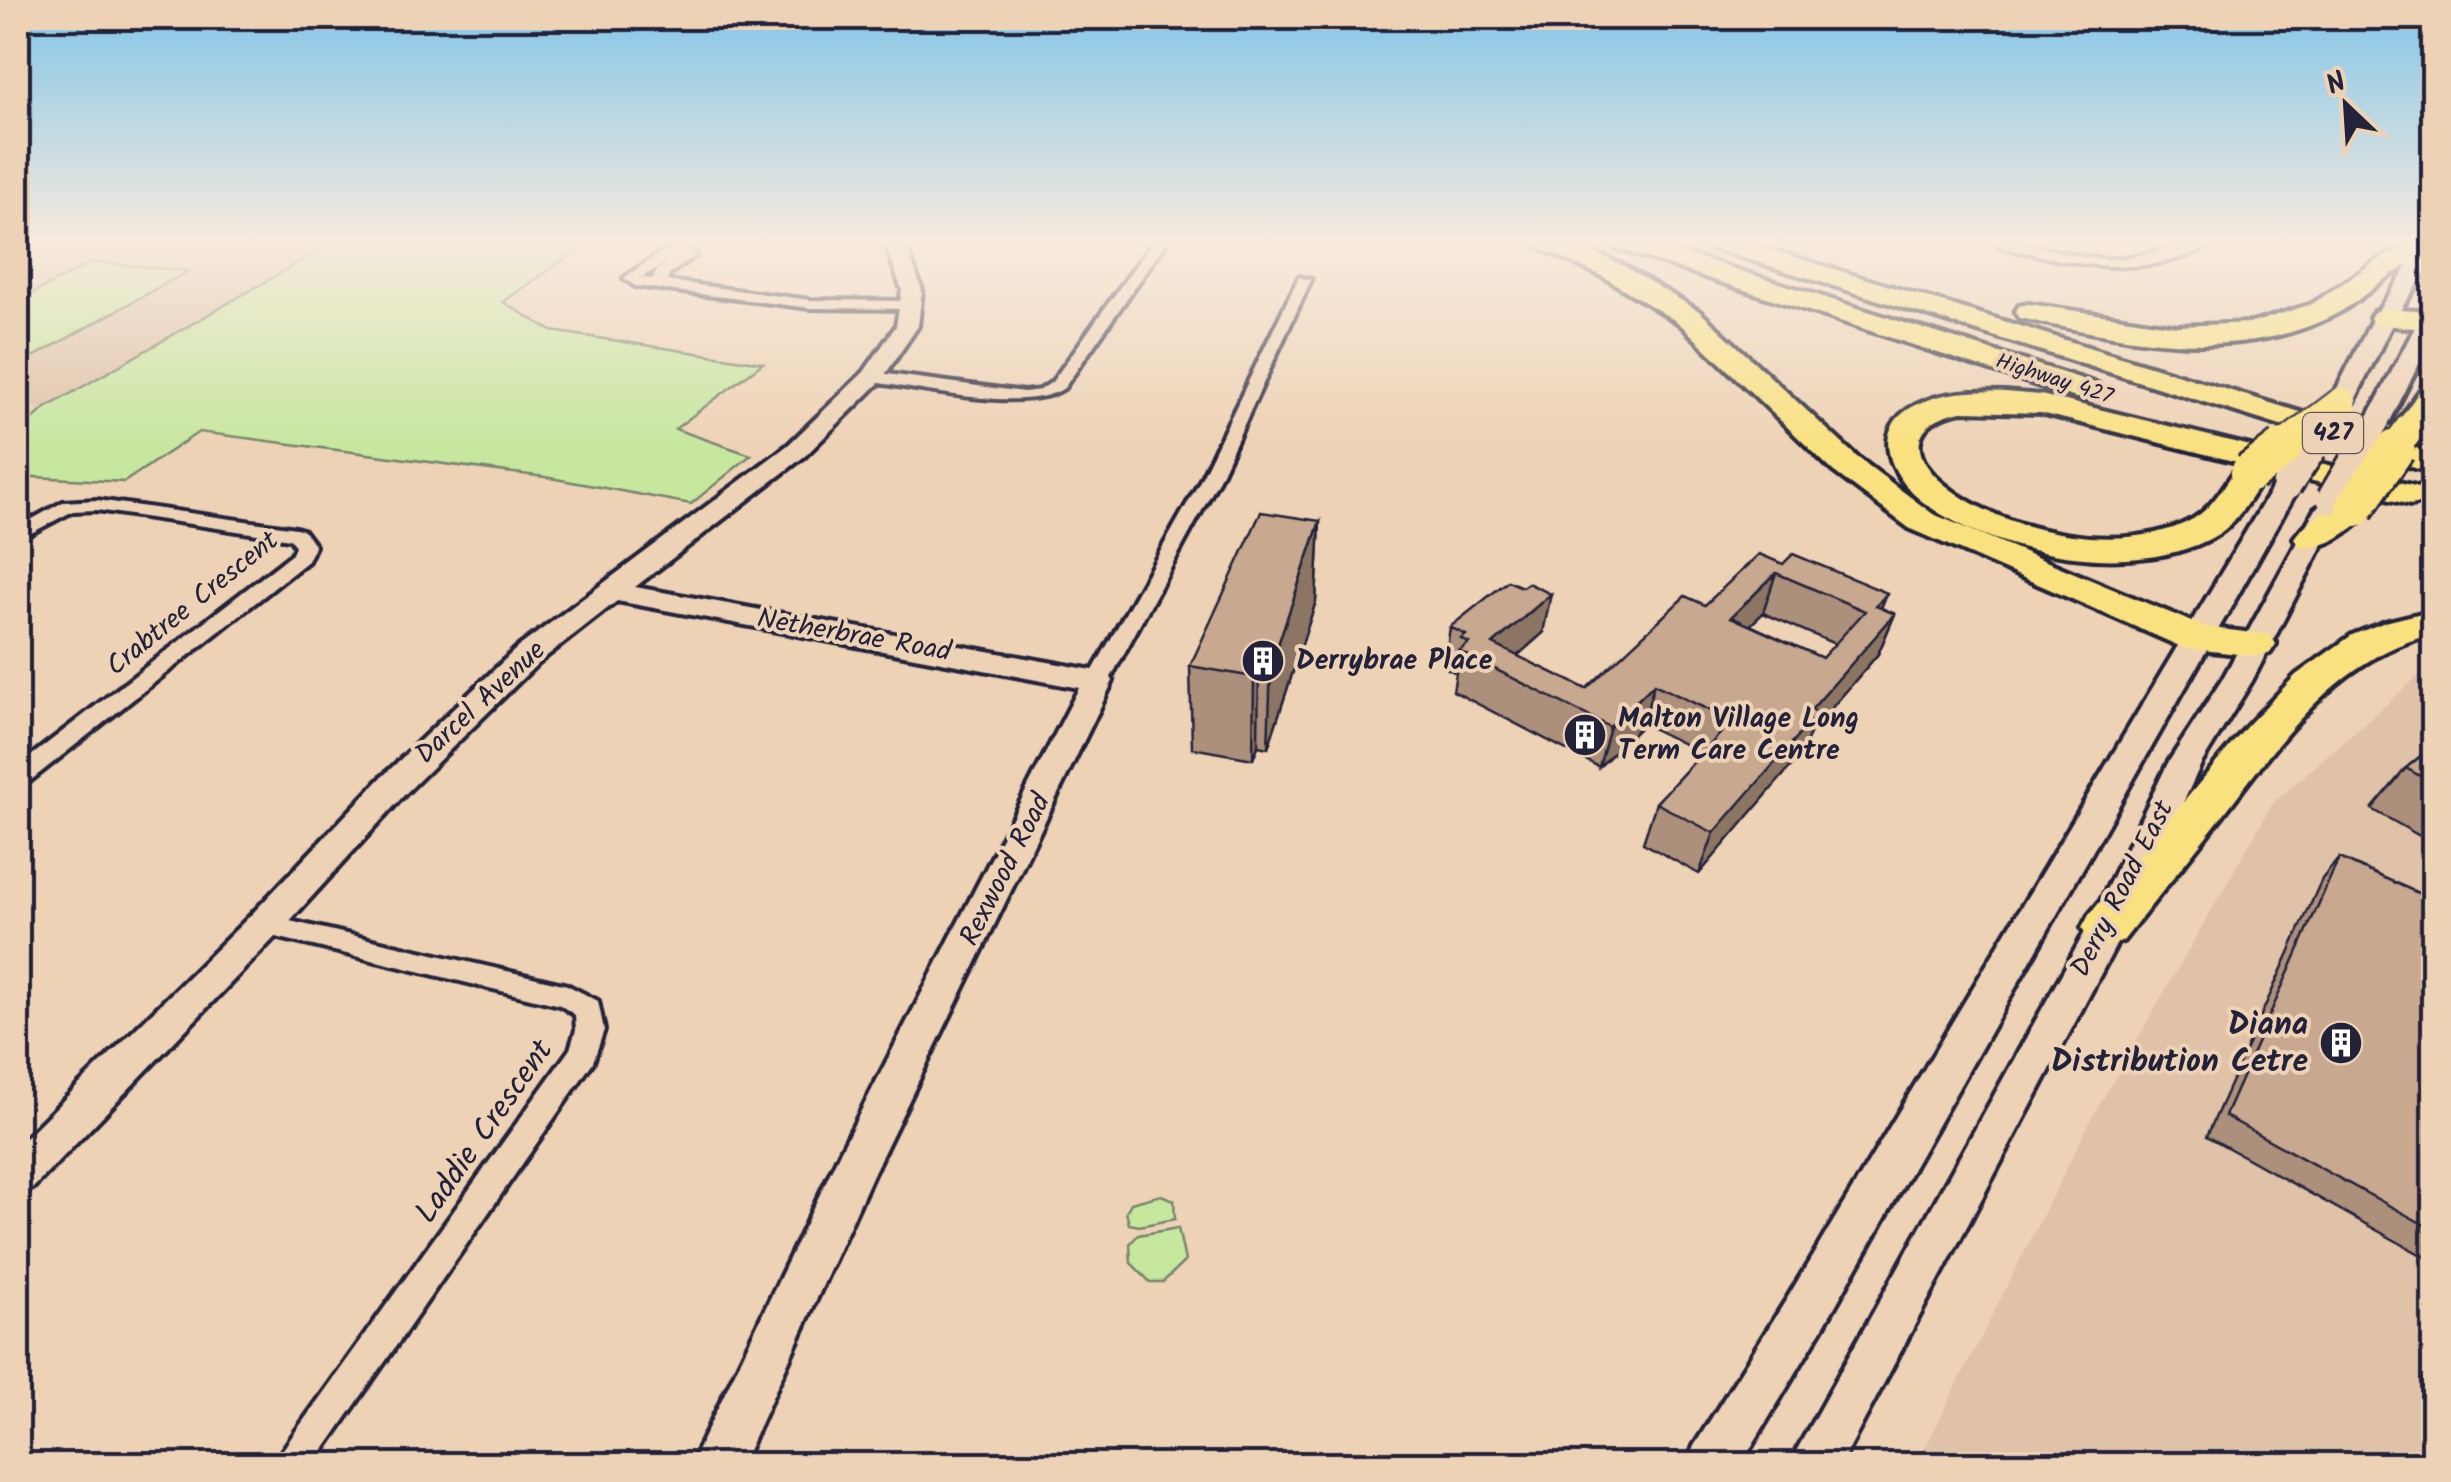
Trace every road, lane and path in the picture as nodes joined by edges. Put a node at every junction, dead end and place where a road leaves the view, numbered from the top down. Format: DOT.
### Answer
graph roads {
  1 [pos="910,309"];
  2 [pos="1112,309"];
  3 [pos="1290,309"];
  4 [pos="1674,309"];
  5 [pos="1831,309"];
  6 [pos="1934,309"];
  7 [pos="2018,309"];
  8 [pos="2323,309"];
  9 [pos="2390,309"];
  10 [pos="2384,318"];
  11 [pos="2432,318"];
  12 [pos="872,376"];
  13 [pos="2434,394"];
  14 [pos="2232,402"];
  15 [pos="2342,402"];
  16 [pos="2394,425"];
  17 [pos="2434,454"];
  18 [pos="2434,464"];
  19 [pos="2422,499"];
  20 [pos="18,534"];
  21 [pos="2312,538"];
  22 [pos="610,591"];
  23 [pos="2434,622"];
  24 [pos="2198,639"];
  25 [pos="2256,644"];
  26 [pos="1098,681"];
  27 [pos="18,778"];
  28 [pos="264,925"];
  29 [pos="2106,928"];
  30 [pos="18,1174"];
  31 [pos="293,1464"];
  32 [pos="716,1464"];
  33 [pos="1712,1464"];
  34 [pos="1814,1464"];
  1 -- 12 [label="main road, Darcel Avenue"];
  2 -- 12 [label="street"];
  3 -- 26 [label="street, Rexwood Road"];
  4 -- 24 [label="highway"];
  5 -- 19 [label="highway, Highway 427 / 427"];
  6 -- 14 [label="highway, Highway 427 / 427"];
  7 -- 8 [label="highway"];
  9 -- 10 [label="main road, Derry Road East"];
  10 -- 11 [label="highway"];
  10 -- 15 [label="main road, Derry Road East"];
  11 -- 16 [label="main road"];
  12 -- 22 [label="main road, Darcel Avenue"];
  13 -- 16 [label="highway"];
  14 -- 17 [label="highway"];
  14 -- 18 [label="highway, Highway 427 / 427"];
  15 -- 19 [label="highway, bridge"];
  15 -- 24 [label="main road, Derry Road East, bridge"];
  16 -- 21 [label="highway, bridge"];
  20 -- 27 [label="street, Crabtree Crescent"];
  21 -- 25 [label="main road, Derry Road East"];
  22 -- 26 [label="main road, Netherbrae Road"];
  22 -- 28 [label="main road, Darcel Avenue"];
  23 -- 29 [label="highway"];
  24 -- 25 [label="highway"];
  24 -- 33 [label="main road, Derry Road East"];
  25 -- 29 [label="main road, Derry Road East"];
  26 -- 32 [label="main road, Rexwood Road"];
  28 -- 30 [label="main road, Darcel Avenue"];
  28 -- 31 [label="street, Laddie Crescent"];
  29 -- 34 [label="main road, Derry Road East"];
}
